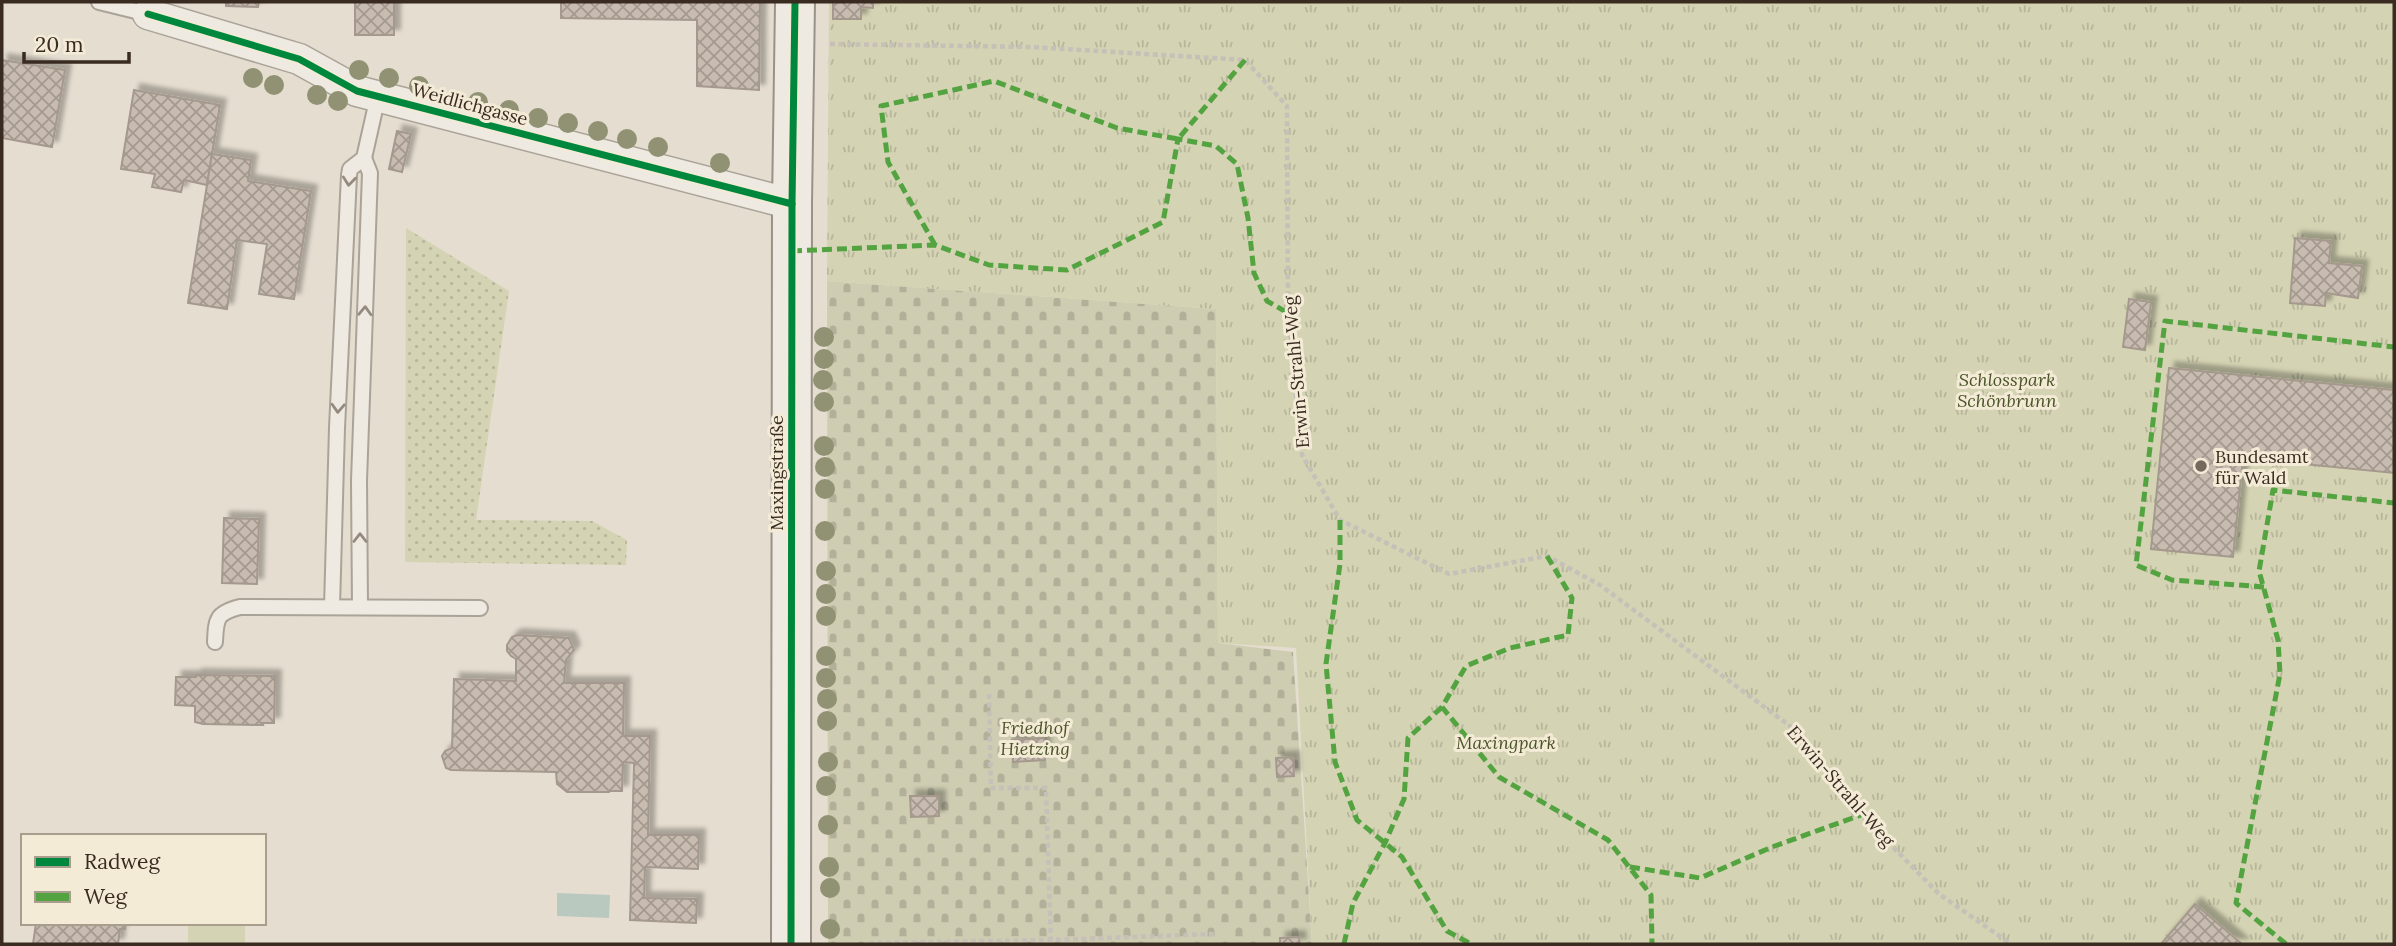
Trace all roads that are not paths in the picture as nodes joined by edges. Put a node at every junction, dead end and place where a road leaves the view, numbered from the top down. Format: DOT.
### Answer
graph roads {
  1 [pos="99,2"];
  2 [pos="795,2"];
  3 [pos="148,14"];
  4 [pos="379,96"];
  5 [pos="364,158"];
  6 [pos="792,204"];
  7 [pos="360,606"];
  8 [pos="331,607"];
  9 [pos="480,608"];
  10 [pos="215,642"];
  11 [pos="791,944"];
  1 -- 3 [label="lane, Weidlichgasse"];
  2 -- 6 [label="street, Maxingstraße"];
  3 -- 4 [label="street, Weidlichgasse"];
  4 -- 5 [label="lane"];
  4 -- 6 [label="street, Weidlichgasse"];
  7 -- 5 [label="lane, one-way"];
  5 -- 8 [label="lane, one-way"];
  6 -- 11 [label="street, Maxingstraße"];
  7 -- 8 [label="lane"];
  7 -- 9 [label="lane"];
  8 -- 10 [label="lane"];
}
